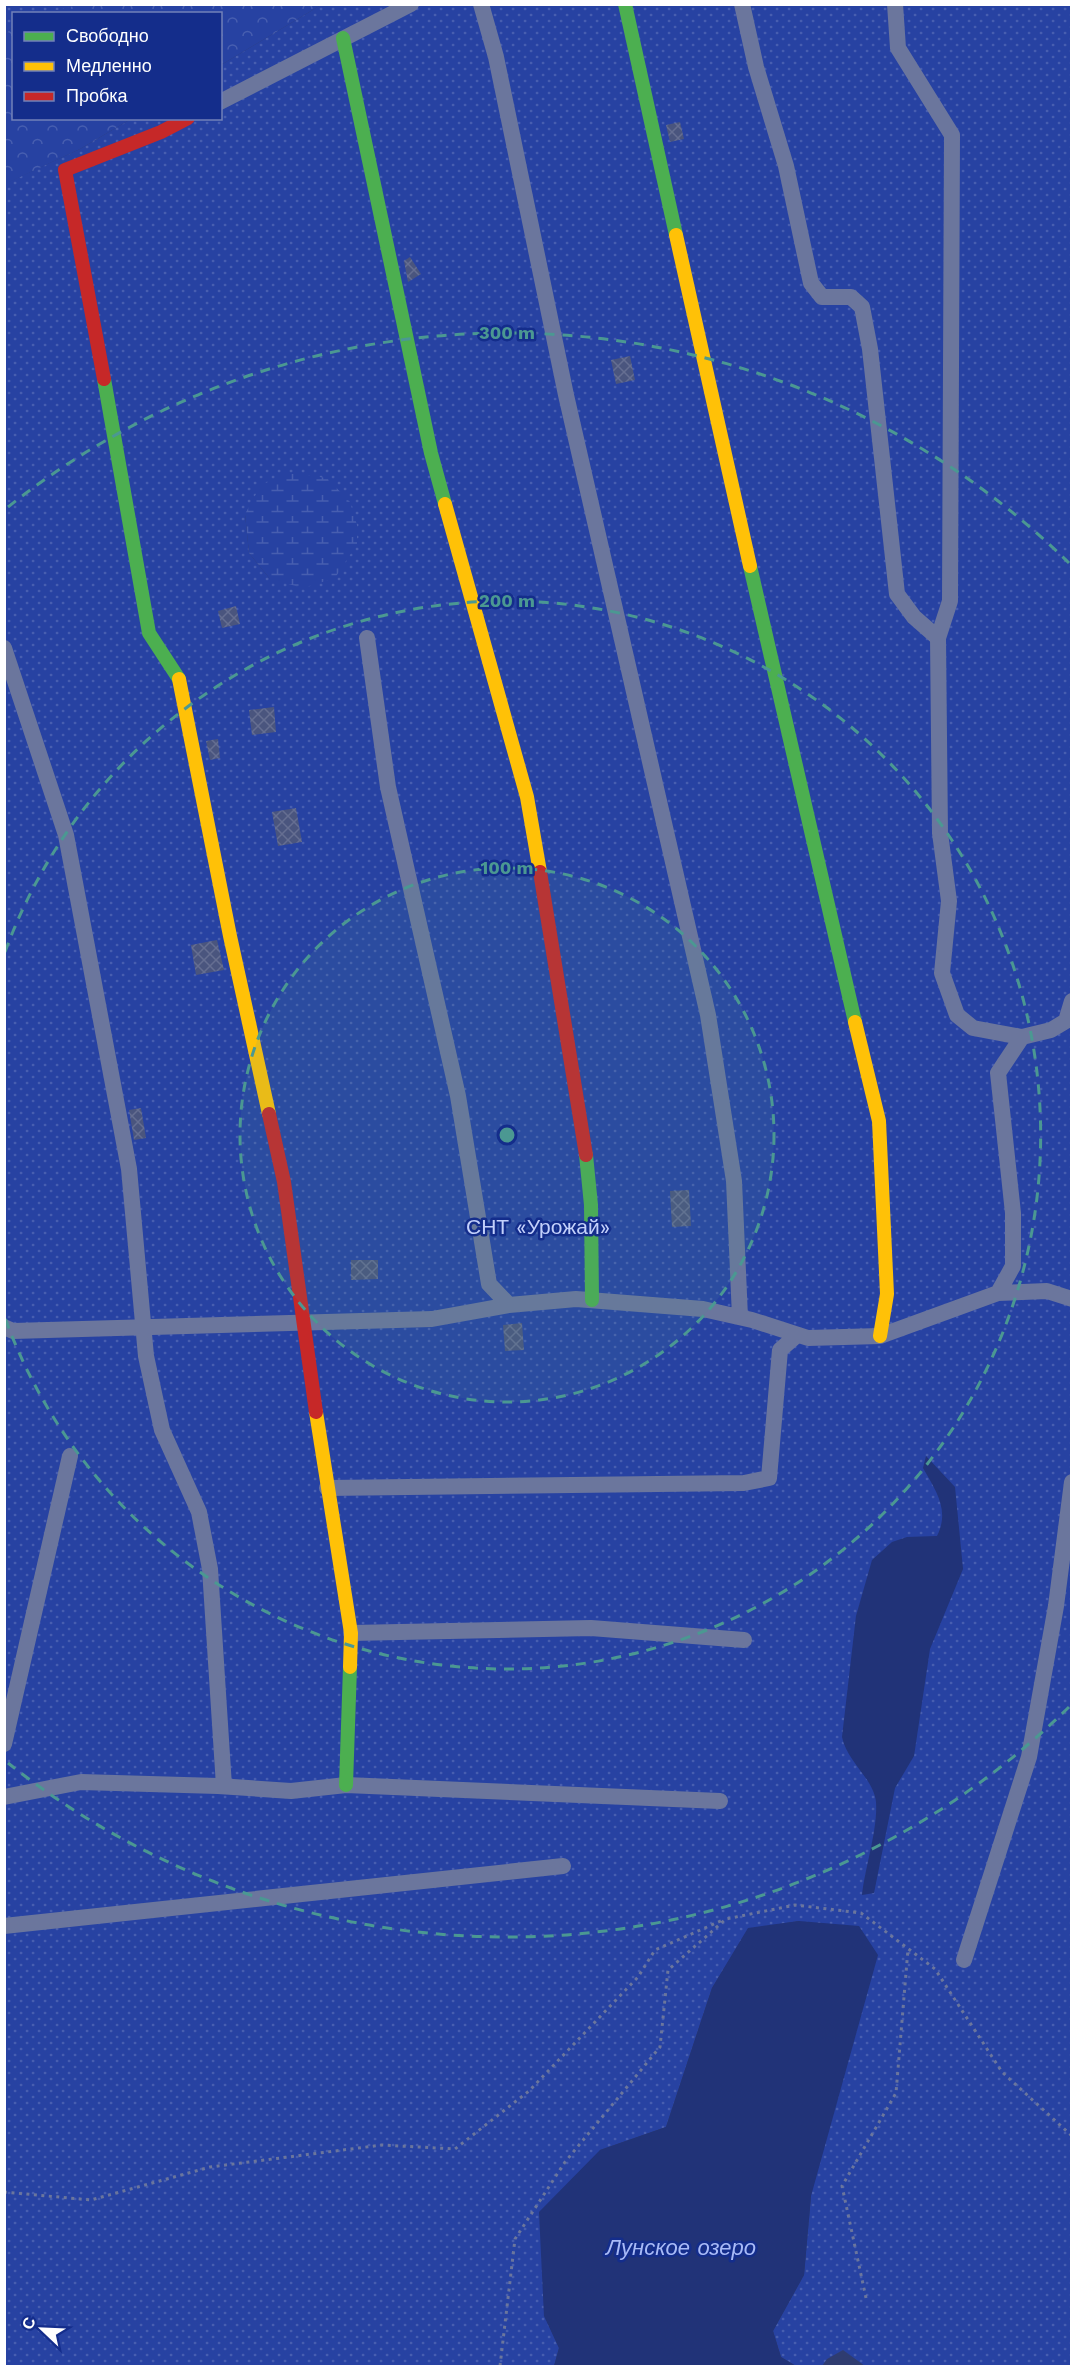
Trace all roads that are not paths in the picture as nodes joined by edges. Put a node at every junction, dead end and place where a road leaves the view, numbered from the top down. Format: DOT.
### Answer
graph roads {
  1 [pos="411,4"];
  2 [pos="481,4"];
  3 [pos="625,4"];
  4 [pos="742,4"];
  5 [pos="895,4"];
  6 [pos="343,38"];
  7 [pos="222,101"];
  8 [pos="184,120"];
  9 [pos="366,638"];
  10 [pos="938,638"];
  11 [pos="4,648"];
  12 [pos="1071,1001"];
  13 [pos="1022,1036"];
  14 [pos="998,1293"];
  15 [pos="1071,1299"];
  16 [pos="592,1300"];
  17 [pos="509,1305"];
  18 [pos="740,1317"];
  19 [pos="301,1321"];
  20 [pos="4,1327"];
  21 [pos="144,1327"];
  22 [pos="797,1335"];
  23 [pos="880,1336"];
  24 [pos="70,1456"];
  25 [pos="1071,1482"];
  26 [pos="327,1488"];
  27 [pos="351,1633"];
  28 [pos="744,1640"];
  29 [pos="4,1744"];
  30 [pos="346,1785"];
  31 [pos="224,1786"];
  32 [pos="4,1797"];
  33 [pos="720,1801"];
  34 [pos="563,1866"];
  35 [pos="4,1926"];
  36 [pos="964,1960"];
  1 -- 6 [label="street"];
  2 -- 18 [label="street"];
  3 -- 23 [label="street"];
  4 -- 10 [label="street"];
  5 -- 10 [label="street"];
  6 -- 7 [label="street"];
  6 -- 16 [label="street"];
  8 -- 19 [label="street"];
  9 -- 17 [label="street"];
  10 -- 13 [label="street"];
  11 -- 21 [label="street"];
  12 -- 13 [label="street"];
  13 -- 14 [label="street"];
  14 -- 15 [label="street"];
  14 -- 23 [label="street"];
  16 -- 17 [label="street"];
  16 -- 18 [label="street"];
  17 -- 19 [label="street"];
  18 -- 22 [label="street"];
  19 -- 21 [label="street"];
  19 -- 26 [label="street"];
  20 -- 21 [label="street"];
  21 -- 31 [label="street"];
  22 -- 23 [label="street"];
  22 -- 26 [label="street"];
  24 -- 29 [label="street"];
  25 -- 36 [label="street"];
  26 -- 27 [label="street"];
  27 -- 28 [label="street"];
  27 -- 30 [label="street"];
  30 -- 31 [label="street"];
  30 -- 33 [label="street"];
  31 -- 32 [label="street"];
  34 -- 35 [label="street"];
}
